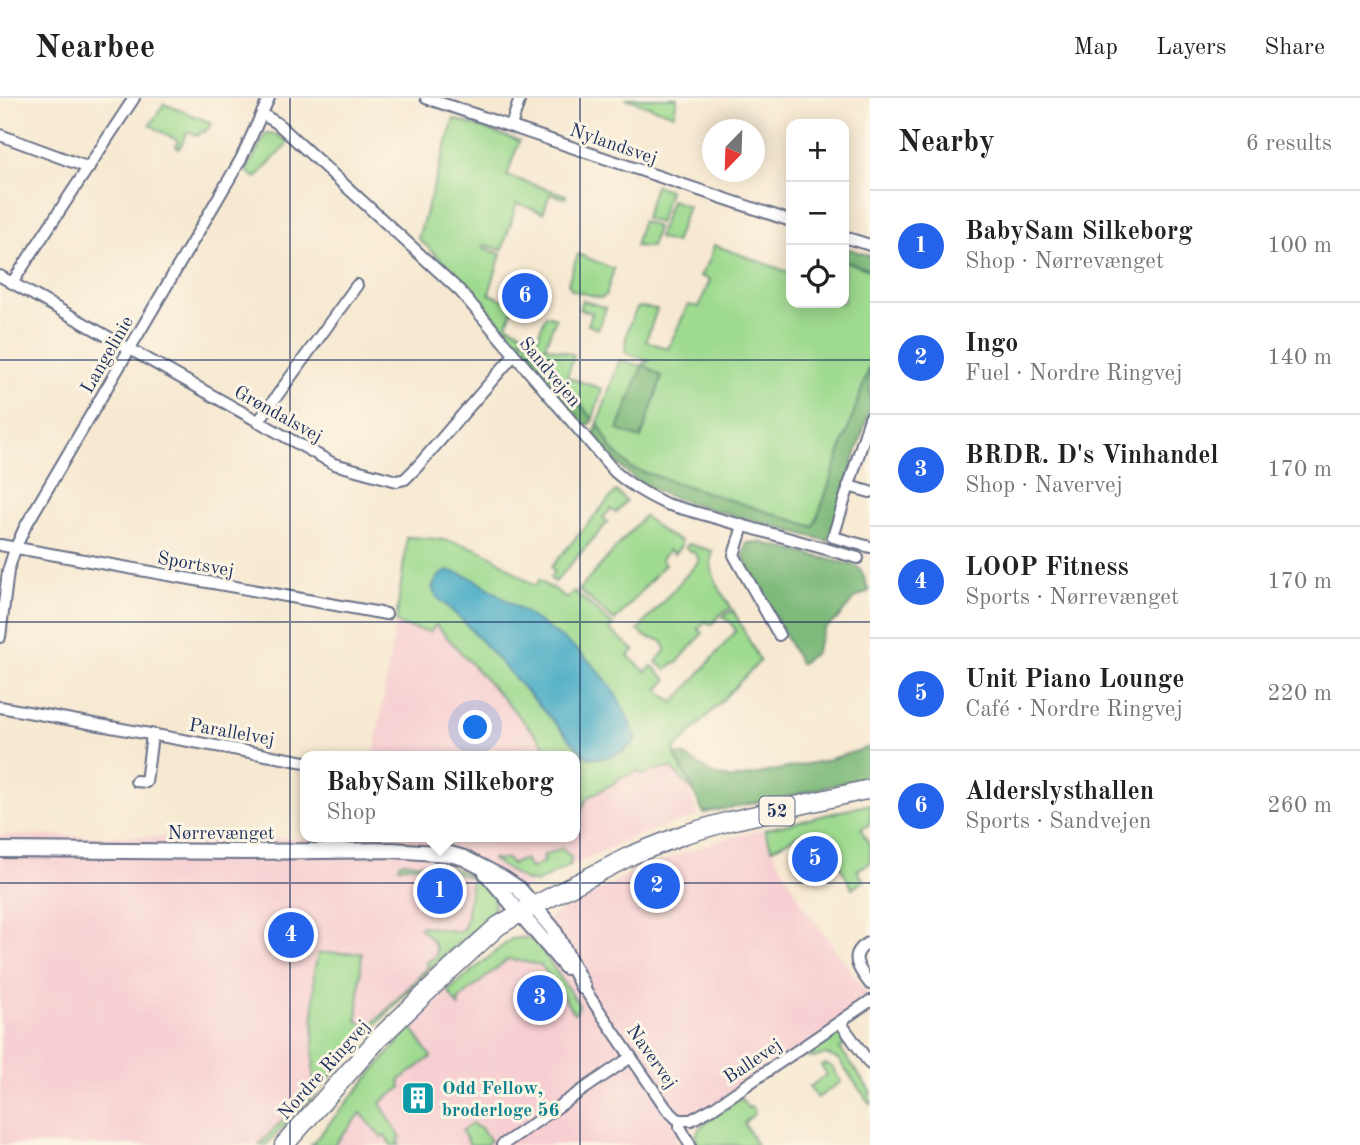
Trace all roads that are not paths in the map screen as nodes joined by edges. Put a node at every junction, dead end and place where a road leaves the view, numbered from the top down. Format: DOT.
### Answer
graph roads {
  1 [pos="134,98"];
  2 [pos="269,98"];
  3 [pos="426,98"];
  4 [pos="520,98"];
  5 [pos="262,114"];
  6 [pos="511,126"];
  7 [pos="0,135"];
  8 [pos="89,168"];
  9 [pos="786,219"];
  10 [pos="849,239"];
  11 [pos="870,245"];
  12 [pos="0,276"];
  13 [pos="12,283"];
  14 [pos="357,285"];
  15 [pos="129,349"];
  16 [pos="514,355"];
  17 [pos="870,418"];
  18 [pos="258,422"];
  19 [pos="868,433"];
  20 [pos="848,486"];
  21 [pos="870,492"];
  22 [pos="743,526"];
  23 [pos="0,545"];
  24 [pos="870,547"];
  25 [pos="15,549"];
  26 [pos="858,558"];
  27 [pos="386,614"];
  28 [pos="779,635"];
  29 [pos="0,637"];
  30 [pos="0,707"];
  31 [pos="152,735"];
  32 [pos="300,761"];
  33 [pos="136,781"];
  34 [pos="870,789"];
  35 [pos="353,844"];
  36 [pos="0,850"];
  37 [pos="526,909"];
  38 [pos="870,942"];
  39 [pos="870,984"];
  40 [pos="583,987"];
  41 [pos="870,1001"];
  42 [pos="396,1021"];
  43 [pos="840,1022"];
  44 [pos="631,1057"];
  45 [pos="870,1064"];
  46 [pos="680,1120"];
  47 [pos="284,1145"];
  48 [pos="299,1145"];
  49 [pos="502,1145"];
  50 [pos="690,1145"];
  1 -- 8 [label="street"];
  2 -- 5 [label="street, Langelinie"];
  3 -- 6 [label="street, Nylandsvej"];
  4 -- 6 [label="street"];
  5 -- 15 [label="street, Langelinie"];
  5 -- 16 [label="street, Sandvejen"];
  6 -- 9 [label="street, Nylandsvej"];
  7 -- 8 [label="street"];
  8 -- 13 [label="street"];
  10 -- 11 [label="street"];
  12 -- 13 [label="street, Grøndalsvej"];
  13 -- 15 [label="street, Grøndalsvej"];
  14 -- 18 [label="street"];
  15 -- 18 [label="street, Grøndalsvej"];
  15 -- 25 [label="street, Langelinie"];
  16 -- 18 [label="street, Grøndalsvej"];
  16 -- 22 [label="street, Sandvejen"];
  17 -- 19 [label="street"];
  19 -- 20 [label="street"];
  20 -- 21 [label="street"];
  20 -- 24 [label="street"];
  22 -- 26 [label="street, Sandvejen"];
  22 -- 28 [label="street"];
  23 -- 25 [label="street, Sportsvej"];
  25 -- 27 [label="street, Sportsvej"];
  25 -- 29 [label="street, Langelinie"];
  30 -- 31 [label="street, Parallelvej"];
  31 -- 32 [label="street, Parallelvej"];
  31 -- 33 [label="street"];
  34 -- 37 [label="main road, Nordre Ringvej / 52"];
  35 -- 36 [label="street, Nørrevænget"];
  35 -- 37 [label="street, Nørrevænget"];
  37 -- 40 [label="street, Navervej"];
  37 -- 42 [label="main road, Nordre Ringvej / 52"];
  38 -- 39 [label="street"];
  40 -- 44 [label="street, Navervej"];
  41 -- 43 [label="street, Ballevej"];
  42 -- 47 [label="main road, Nordre Ringvej / 52"];
  42 -- 48 [label="main road, Nordre Ringvej / 52"];
  43 -- 45 [label="street"];
  43 -- 46 [label="street, Ballevej"];
  44 -- 46 [label="street, Navervej"];
  44 -- 49 [label="street"];
  46 -- 50 [label="street, Navervej"];
}
